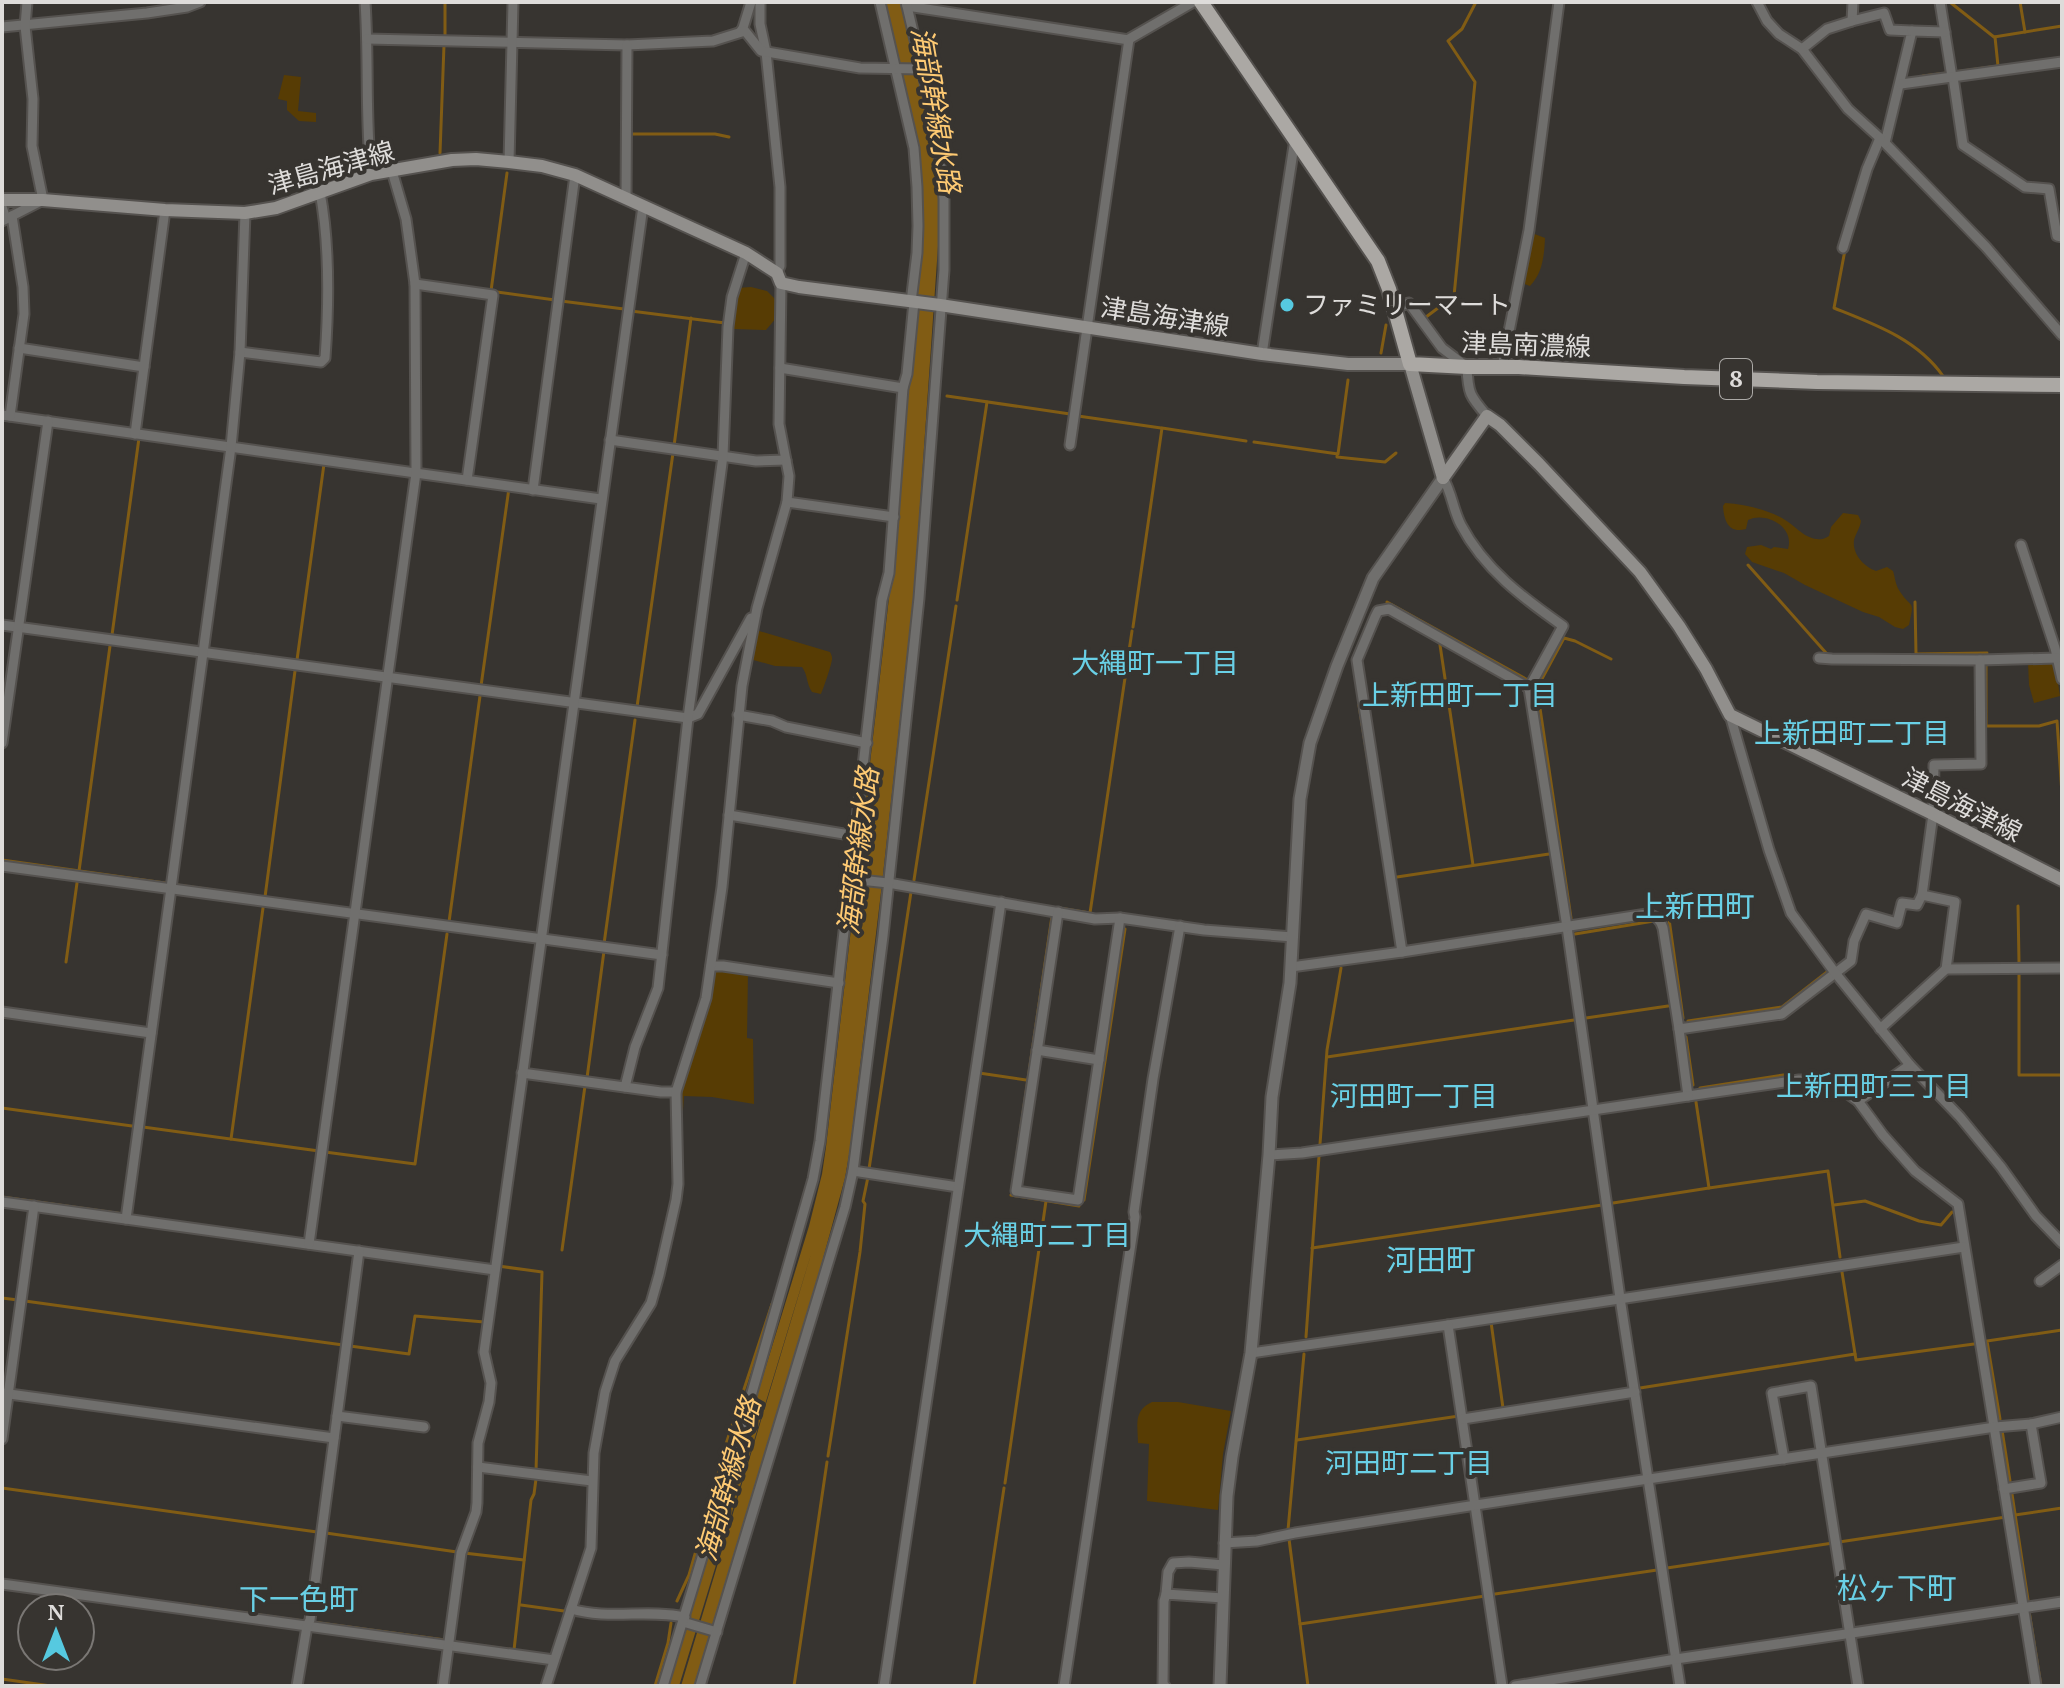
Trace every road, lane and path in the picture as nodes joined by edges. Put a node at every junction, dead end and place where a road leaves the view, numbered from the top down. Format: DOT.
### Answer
graph roads {
  1 [pos="27,2"];
  2 [pos="200,2"];
  3 [pos="365,2"];
  4 [pos="513,2"];
  5 [pos="751,2"];
  6 [pos="760,2"];
  7 [pos="880,2"];
  8 [pos="1193,2"];
  9 [pos="1201,2"];
  10 [pos="1559,2"];
  11 [pos="1757,2"];
  12 [pos="1853,2"];
  13 [pos="1940,2"];
  14 [pos="906,4"];
  15 [pos="147,7"];
  16 [pos="1852,21"];
  17 [pos="25,26"];
  18 [pos="2,27"];
  19 [pos="741,31"];
  20 [pos="1912,31"];
  21 [pos="1945,32"];
  22 [pos="367,39"];
  23 [pos="1129,40"];
  24 [pos="512,42"];
  25 [pos="627,45"];
  26 [pos="1802,49"];
  27 [pos="766,52"];
  28 [pos="2062,62"];
  29 [pos="895,68"];
  30 [pos="920,69"];
  31 [pos="1952,77"];
  32 [pos="1901,84"];
  33 [pos="1295,138"];
  34 [pos="1882,141"];
  35 [pos="509,162"];
  36 [pos="392,171"];
  37 [pos="371,174"];
  38 [pos="575,175"];
  39 [pos="320,192"];
  40 [pos="626,199"];
  41 [pos="2,200"];
  42 [pos="43,200"];
  43 [pos="643,206"];
  44 [pos="2,207"];
  45 [pos="165,210"];
  46 [pos="245,213"];
  47 [pos="7,219"];
  48 [pos="2062,237"];
  49 [pos="1843,248"];
  50 [pos="746,253"];
  51 [pos="779,278"];
  52 [pos="415,284"];
  53 [pos="912,302"];
  54 [pos="938,305"];
  55 [pos="1394,308"];
  56 [pos="1086,327"];
  57 [pos="2062,335"];
  58 [pos="19,348"];
  59 [pos="240,352"];
  60 [pos="1262,354"];
  61 [pos="1410,364"];
  62 [pos="144,367"];
  63 [pos="1467,367"];
  64 [pos="1502,367"];
  65 [pos="780,368"];
  66 [pos="2062,385"];
  67 [pos="903,388"];
  68 [pos="6,416"];
  69 [pos="1487,416"];
  70 [pos="48,421"];
  71 [pos="135,434"];
  72 [pos="610,440"];
  73 [pos="1070,445"];
  74 [pos="231,447"];
  75 [pos="723,456"];
  76 [pos="786,460"];
  77 [pos="416,473"];
  78 [pos="1443,478"];
  79 [pos="467,480"];
  80 [pos="533,490"];
  81 [pos="601,499"];
  82 [pos="787,502"];
  83 [pos="894,517"];
  84 [pos="2021,545"];
  85 [pos="757,608"];
  86 [pos="2,625"];
  87 [pos="18,628"];
  88 [pos="204,654"];
  89 [pos="1819,658"];
  90 [pos="2057,658"];
  91 [pos="1980,660"];
  92 [pos="388,678"];
  93 [pos="2062,679"];
  94 [pos="1529,688"];
  95 [pos="573,704"];
  96 [pos="738,715"];
  97 [pos="1730,715"];
  98 [pos="688,718"];
  99 [pos="2,743"];
  100 [pos="867,743"];
  101 [pos="1933,814"];
  102 [pos="729,815"];
  103 [pos="856,836"];
  104 [pos="2,866"];
  105 [pos="851,879"];
  106 [pos="2062,880"];
  107 [pos="888,883"];
  108 [pos="170,889"];
  109 [pos="1922,895"];
  110 [pos="1001,902"];
  111 [pos="1058,912"];
  112 [pos="355,914"];
  113 [pos="1120,918"];
  114 [pos="1180,926"];
  115 [pos="1567,927"];
  116 [pos="1293,937"];
  117 [pos="541,940"];
  118 [pos="1402,952"];
  119 [pos="662,955"];
  120 [pos="711,966"];
  121 [pos="1291,967"];
  122 [pos="2062,968"];
  123 [pos="1946,969"];
  124 [pos="1836,974"];
  125 [pos="839,983"];
  126 [pos="2,1012"];
  127 [pos="1679,1029"];
  128 [pos="1880,1029"];
  129 [pos="151,1033"];
  130 [pos="1037,1050"];
  131 [pos="1099,1060"];
  132 [pos="1910,1065"];
  133 [pos="522,1073"];
  134 [pos="625,1087"];
  135 [pos="676,1092"];
  136 [pos="1688,1096"];
  137 [pos="1858,1101"];
  138 [pos="1593,1110"];
  139 [pos="1269,1155"];
  140 [pos="853,1171"];
  141 [pos="958,1187"];
  142 [pos="2,1202"];
  143 [pos="34,1206"];
  144 [pos="126,1219"];
  145 [pos="2062,1243"];
  146 [pos="309,1244"];
  147 [pos="1964,1247"];
  148 [pos="359,1251"];
  149 [pos="2062,1265"];
  150 [pos="495,1270"];
  151 [pos="2040,1281"];
  152 [pos="1620,1298"];
  153 [pos="1448,1325"];
  154 [pos="1251,1353"];
  155 [pos="1635,1392"];
  156 [pos="5,1393"];
  157 [pos="337,1416"];
  158 [pos="2062,1417"];
  159 [pos="1463,1419"];
  160 [pos="2031,1424"];
  161 [pos="424,1427"];
  162 [pos="1995,1427"];
  163 [pos="334,1438"];
  164 [pos="2,1439"];
  165 [pos="1822,1454"];
  166 [pos="1784,1459"];
  167 [pos="478,1467"];
  168 [pos="1648,1479"];
  169 [pos="592,1481"];
  170 [pos="2004,1489"];
  171 [pos="1476,1505"];
  172 [pos="1224,1543"];
  173 [pos="1224,1565"];
  174 [pos="2,1584"];
  175 [pos="1166,1594"];
  176 [pos="1223,1598"];
  177 [pos="2062,1602"];
  178 [pos="2023,1608"];
  179 [pos="571,1609"];
  180 [pos="684,1620"];
  181 [pos="307,1626"];
  182 [pos="715,1631"];
  183 [pos="1850,1634"];
  184 [pos="449,1646"];
  185 [pos="1676,1659"];
  186 [pos="554,1660"];
  187 [pos="297,1686"];
  188 [pos="443,1686"];
  189 [pos="546,1686"];
  190 [pos="663,1686"];
  191 [pos="700,1686"];
  192 [pos="884,1686"];
  193 [pos="1064,1686"];
  194 [pos="1165,1686"];
  195 [pos="1220,1686"];
  196 [pos="1502,1686"];
  197 [pos="1515,1686"];
  198 [pos="1680,1686"];
  199 [pos="1858,1686"];
  200 [pos="2036,1686"];
  1 -- 17 [label="street"];
  2 -- 15 [label="street"];
  3 -- 22 [label="street"];
  4 -- 24 [label="street"];
  5 -- 19 [label="street"];
  6 -- 27 [label="street"];
  7 -- 29 [label="street"];
  8 -- 23 [label="street"];
  9 -- 33 [label="main road"];
  10 -- 64 [label="street"];
  11 -- 26 [label="street"];
  12 -- 16 [label="street"];
  13 -- 21 [label="street"];
  14 -- 23 [label="street"];
  14 -- 30 [label="street"];
  15 -- 17 [label="street"];
  16 -- 20 [label="street"];
  16 -- 26 [label="street"];
  17 -- 18 [label="street"];
  17 -- 42 [label="street"];
  19 -- 25 [label="street"];
  19 -- 27 [label="street"];
  20 -- 21 [label="street"];
  20 -- 32 [label="street"];
  21 -- 31 [label="street"];
  22 -- 24 [label="street"];
  22 -- 37 [label="street"];
  23 -- 56 [label="street"];
  24 -- 25 [label="street"];
  24 -- 35 [label="street"];
  25 -- 40 [label="street"];
  26 -- 34 [label="street"];
  27 -- 29 [label="street"];
  27 -- 51 [label="street"];
  28 -- 31 [label="street"];
  29 -- 30 [label="street"];
  29 -- 53 [label="street"];
  30 -- 54 [label="street"];
  31 -- 32 [label="street"];
  31 -- 48 [label="street"];
  32 -- 34 [label="street"];
  33 -- 55 [label="main road"];
  33 -- 60 [label="street"];
  34 -- 49 [label="street"];
  34 -- 57 [label="street"];
  35 -- 36 [label="main road, 津島海津線"];
  35 -- 38 [label="main road, 津島海津線"];
  36 -- 37 [label="main road, 津島海津線"];
  36 -- 52 [label="street"];
  37 -- 39 [label="main road, 津島海津線"];
  38 -- 40 [label="main road, 津島海津線"];
  38 -- 80 [label="street"];
  39 -- 46 [label="main road, 津島海津線"];
  39 -- 59 [label="street"];
  40 -- 43 [label="main road, 津島海津線"];
  41 -- 42 [label="main road, 津島海津線"];
  42 -- 45 [label="main road, 津島海津線"];
  42 -- 47 [label="street"];
  43 -- 50 [label="main road, 津島海津線"];
  43 -- 72 [label="street"];
  44 -- 47 [label="street"];
  45 -- 46 [label="main road, 津島海津線"];
  45 -- 62 [label="street"];
  46 -- 59 [label="street"];
  47 -- 58 [label="street"];
  50 -- 51 [label="main road, 津島海津線"];
  50 -- 75 [label="street"];
  51 -- 53 [label="main road, 津島海津線"];
  51 -- 65 [label="street"];
  52 -- 77 [label="street"];
  52 -- 79 [label="street"];
  53 -- 54 [label="main road, 津島海津線"];
  53 -- 67 [label="street"];
  54 -- 56 [label="main road, 津島海津線"];
  54 -- 107 [label="street"];
  55 -- 61 [label="main road"];
  55 -- 63 [label="street"];
  56 -- 60 [label="main road, 津島海津線"];
  56 -- 73 [label="street"];
  58 -- 62 [label="street"];
  58 -- 68 [label="street"];
  59 -- 74 [label="street"];
  60 -- 61 [label="main road, 津島海津線"];
  61 -- 63 [label="main road, 津島南濃線 / 8"];
  61 -- 78 [label="main road"];
  62 -- 71 [label="street"];
  63 -- 64 [label="main road, 津島南濃線 / 8"];
  63 -- 69 [label="street"];
  64 -- 66 [label="main road, 津島南濃線 / 8"];
  65 -- 67 [label="street"];
  65 -- 76 [label="street"];
  67 -- 83 [label="street"];
  68 -- 70 [label="street"];
  69 -- 78 [label="main road"];
  69 -- 97 [label="main road"];
  70 -- 71 [label="street"];
  70 -- 87 [label="street"];
  71 -- 74 [label="street"];
  72 -- 75 [label="street"];
  72 -- 81 [label="street"];
  74 -- 77 [label="street"];
  74 -- 88 [label="street"];
  75 -- 76 [label="street"];
  75 -- 98 [label="street"];
  76 -- 82 [label="street"];
  77 -- 79 [label="street"];
  77 -- 92 [label="street"];
  78 -- 94 [label="street"];
  78 -- 116 [label="street"];
  79 -- 80 [label="street"];
  80 -- 81 [label="street"];
  81 -- 95 [label="street"];
  82 -- 83 [label="street"];
  82 -- 85 [label="street"];
  83 -- 100 [label="street"];
  84 -- 90 [label="street"];
  85 -- 96 [label="street"];
  85 -- 98 [label="street"];
  86 -- 87 [label="street"];
  87 -- 88 [label="street"];
  87 -- 99 [label="street"];
  88 -- 92 [label="street"];
  88 -- 108 [label="street"];
  89 -- 91 [label="street"];
  90 -- 91 [label="street"];
  90 -- 93 [label="street"];
  91 -- 101 [label="street"];
  92 -- 95 [label="street"];
  92 -- 112 [label="street"];
  94 -- 115 [label="street"];
  94 -- 118 [label="street"];
  95 -- 98 [label="street"];
  95 -- 117 [label="street"];
  96 -- 100 [label="street"];
  96 -- 102 [label="street"];
  97 -- 101 [label="main road, 津島海津線"];
  97 -- 124 [label="street"];
  98 -- 119 [label="street"];
  100 -- 103 [label="street"];
  101 -- 106 [label="main road, 津島海津線"];
  101 -- 109 [label="street"];
  102 -- 103 [label="street"];
  102 -- 120 [label="street"];
  103 -- 105 [label="street"];
  104 -- 108 [label="street"];
  105 -- 107 [label="street"];
  105 -- 125 [label="street"];
  107 -- 110 [label="street"];
  107 -- 140 [label="street"];
  108 -- 112 [label="street"];
  108 -- 129 [label="street"];
  109 -- 123 [label="street"];
  109 -- 124 [label="street"];
  110 -- 111 [label="street"];
  110 -- 141 [label="street"];
  111 -- 113 [label="street"];
  111 -- 130 [label="street"];
  112 -- 117 [label="street"];
  112 -- 146 [label="street"];
  113 -- 114 [label="street"];
  113 -- 131 [label="street"];
  114 -- 116 [label="street"];
  114 -- 193 [label="street"];
  115 -- 118 [label="street"];
  115 -- 127 [label="street"];
  115 -- 138 [label="street"];
  116 -- 121 [label="street"];
  117 -- 119 [label="street"];
  117 -- 133 [label="street"];
  118 -- 121 [label="street"];
  119 -- 134 [label="street"];
  120 -- 125 [label="street"];
  120 -- 135 [label="street"];
  121 -- 139 [label="street"];
  122 -- 123 [label="street"];
  123 -- 128 [label="street"];
  124 -- 127 [label="street"];
  124 -- 128 [label="street"];
  125 -- 180 [label="street"];
  126 -- 129 [label="street"];
  127 -- 136 [label="street"];
  128 -- 132 [label="street"];
  129 -- 144 [label="street"];
  130 -- 131 [label="street"];
  130 -- 131 [label="street"];
  132 -- 137 [label="street"];
  132 -- 145 [label="street"];
  133 -- 134 [label="street"];
  133 -- 150 [label="street"];
  134 -- 135 [label="street"];
  135 -- 169 [label="street"];
  136 -- 137 [label="street"];
  136 -- 138 [label="street"];
  137 -- 147 [label="street"];
  138 -- 139 [label="street"];
  138 -- 152 [label="street"];
  139 -- 154 [label="street"];
  140 -- 141 [label="street"];
  140 -- 182 [label="street"];
  141 -- 192 [label="street"];
  142 -- 143 [label="street"];
  143 -- 144 [label="street"];
  143 -- 156 [label="street"];
  144 -- 146 [label="street"];
  146 -- 148 [label="street"];
  147 -- 152 [label="street"];
  147 -- 162 [label="street"];
  148 -- 150 [label="street"];
  148 -- 157 [label="street"];
  149 -- 151 [label="street"];
  150 -- 167 [label="street"];
  152 -- 153 [label="street"];
  152 -- 155 [label="street"];
  153 -- 154 [label="street"];
  153 -- 159 [label="street"];
  154 -- 172 [label="street"];
  155 -- 159 [label="street"];
  155 -- 168 [label="street"];
  156 -- 163 [label="street"];
  156 -- 164 [label="street"];
  157 -- 161 [label="street"];
  157 -- 163 [label="street"];
  158 -- 160 [label="street"];
  159 -- 171 [label="street"];
  160 -- 162 [label="street"];
  160 -- 170 [label="street"];
  162 -- 165 [label="street"];
  162 -- 170 [label="street"];
  163 -- 181 [label="street"];
  165 -- 166 [label="street"];
  165 -- 166 [label="street"];
  165 -- 183 [label="street"];
  166 -- 168 [label="street"];
  167 -- 169 [label="street"];
  167 -- 184 [label="street"];
  168 -- 171 [label="street"];
  168 -- 185 [label="street"];
  169 -- 179 [label="street"];
  170 -- 178 [label="street"];
  171 -- 172 [label="street"];
  171 -- 196 [label="street"];
  172 -- 173 [label="street"];
  173 -- 175 [label="street"];
  173 -- 176 [label="street"];
  174 -- 181 [label="street"];
  175 -- 176 [label="street"];
  175 -- 194 [label="street"];
  176 -- 195 [label="street"];
  177 -- 178 [label="street"];
  178 -- 183 [label="street"];
  178 -- 200 [label="street"];
  179 -- 180 [label="street"];
  179 -- 186 [label="street"];
  180 -- 182 [label="street"];
  180 -- 190 [label="street"];
  181 -- 184 [label="street"];
  181 -- 187 [label="street"];
  182 -- 191 [label="street"];
  183 -- 185 [label="street"];
  183 -- 199 [label="street"];
  184 -- 186 [label="street"];
  184 -- 188 [label="street"];
  185 -- 197 [label="street"];
  185 -- 198 [label="street"];
  186 -- 189 [label="street"];
}
